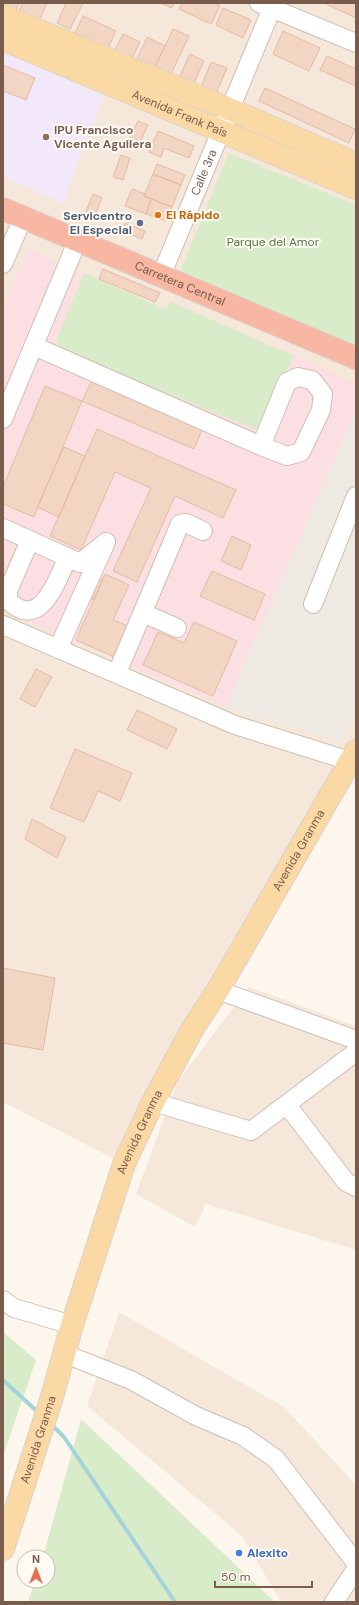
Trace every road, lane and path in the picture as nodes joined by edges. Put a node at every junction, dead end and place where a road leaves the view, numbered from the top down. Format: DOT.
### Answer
graph roads {
  1 [pos="268,5"];
  2 [pos="3,16"];
  3 [pos="3,39"];
  4 [pos="356,43"];
  5 [pos="229,109"];
  6 [pos="220,132"];
  7 [pos="356,164"];
  8 [pos="356,188"];
  9 [pos="3,209"];
  10 [pos="23,218"];
  11 [pos="77,242"];
  12 [pos="3,264"];
  13 [pos="161,276"];
  14 [pos="34,346"];
  15 [pos="356,358"];
  16 [pos="3,419"];
  17 [pos="261,446"];
  18 [pos="355,501"];
  19 [pos="3,528"];
  20 [pos="203,531"];
  21 [pos="30,540"];
  22 [pos="74,560"];
  23 [pos="313,604"];
  24 [pos="143,613"];
  25 [pos="3,625"];
  26 [pos="177,628"];
  27 [pos="58,648"];
  28 [pos="117,673"];
  29 [pos="353,756"];
  30 [pos="218,990"];
  31 [pos="356,1040"];
  32 [pos="356,1052"];
  33 [pos="153,1102"];
  34 [pos="287,1105"];
  35 [pos="356,1187"];
  36 [pos="3,1300"];
  37 [pos="72,1324"];
  38 [pos="65,1354"];
  39 [pos="3,1549"];
  40 [pos="356,1563"];
  41 [pos="356,1569"];
  42 [pos="334,1602"];
  1 -- 4 [label="street"];
  1 -- 5 [label="street, Calle 3ra"];
  2 -- 5 [label="main road, Avenida Frank País"];
  3 -- 6 [label="main road, Avenida Frank País"];
  5 -- 6 [label="street, Calle 3ra"];
  5 -- 7 [label="main road, Avenida Frank País"];
  6 -- 8 [label="main road, Avenida Frank País"];
  6 -- 13 [label="street, Calle 3ra"];
  9 -- 10 [label="highway, Carretera Central"];
  10 -- 11 [label="highway, Carretera Central"];
  10 -- 12 [label="street"];
  11 -- 13 [label="highway, Carretera Central"];
  11 -- 14 [label="street"];
  13 -- 15 [label="highway, Carretera Central"];
  14 -- 16 [label="street"];
  14 -- 17 [label="street"];
  18 -- 23 [label="street"];
  19 -- 21 [label="street"];
  20 -- 24 [label="street"];
  21 -- 22 [label="street"];
  21 -- 22 [label="street"];
  22 -- 27 [label="street"];
  24 -- 26 [label="street"];
  24 -- 28 [label="street"];
  25 -- 27 [label="street"];
  27 -- 28 [label="street"];
  28 -- 29 [label="street"];
  29 -- 30 [label="main road, Avenida Granma"];
  30 -- 31 [label="street"];
  30 -- 33 [label="main road, Avenida Granma"];
  32 -- 34 [label="street"];
  33 -- 34 [label="street"];
  33 -- 37 [label="main road, Avenida Granma"];
  34 -- 35 [label="street"];
  36 -- 37 [label="street"];
  37 -- 38 [label="main road, Avenida Granma"];
  38 -- 39 [label="main road, Avenida Granma"];
  38 -- 40 [label="street"];
  41 -- 42 [label="street"];
}
